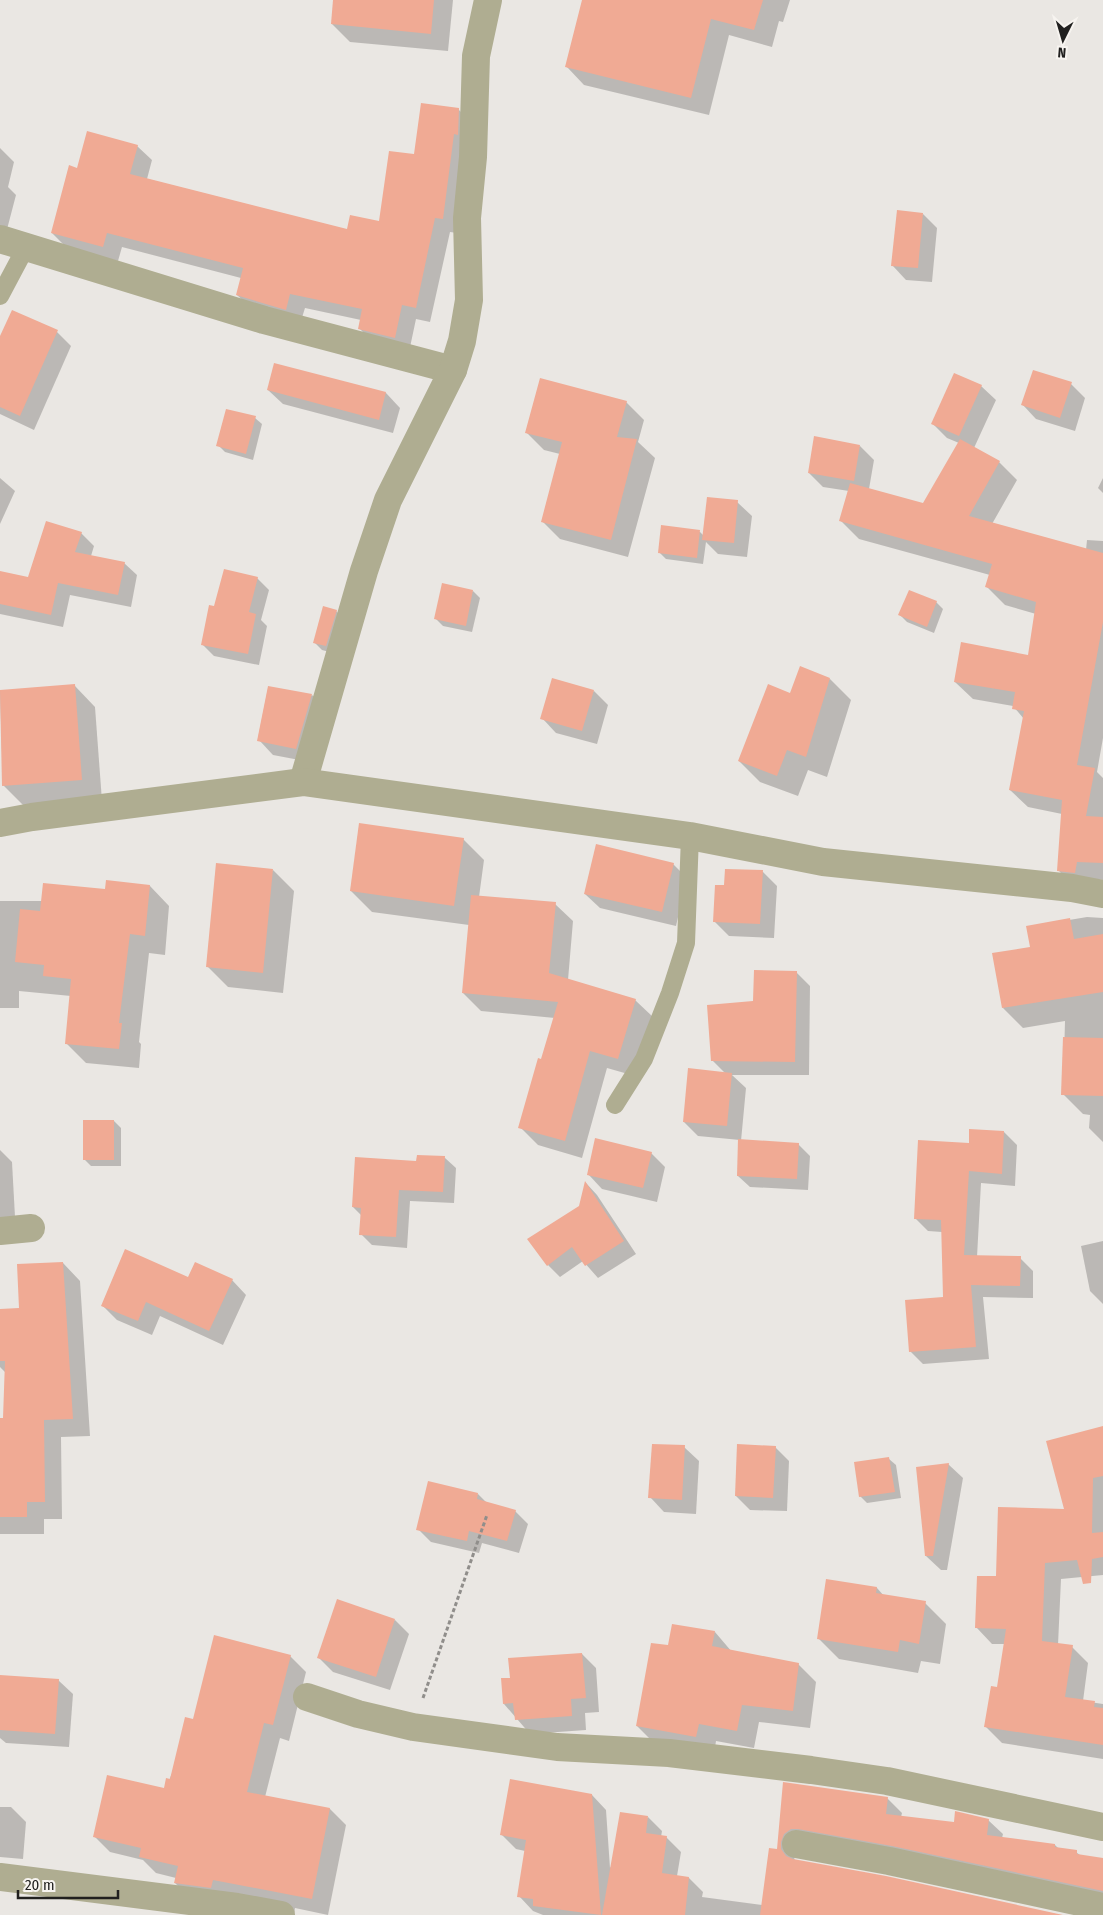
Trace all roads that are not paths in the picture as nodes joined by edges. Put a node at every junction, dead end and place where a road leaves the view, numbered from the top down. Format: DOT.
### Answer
graph roads {
  1 [pos="488,0"];
  2 [pos="0,239"];
  3 [pos="26,247"];
  4 [pos="0,296"];
  5 [pos="453,370"];
  6 [pos="303,782"];
  7 [pos="0,823"];
  8 [pos="690,836"];
  9 [pos="1103,894"];
  10 [pos="615,1105"];
  11 [pos="31,1228"];
  12 [pos="0,1231"];
  13 [pos="307,1697"];
  14 [pos="1103,1827"];
  15 [pos="796,1844"];
  16 [pos="0,1877"];
  17 [pos="1103,1908"];
  18 [pos="236,1911"];
  19 [pos="281,1915"];
  1 -- 5 [label="street"];
  2 -- 3 [label="street"];
  3 -- 4 [label="lane"];
  3 -- 5 [label="street"];
  5 -- 6 [label="street"];
  6 -- 7 [label="street"];
  6 -- 8 [label="street"];
  8 -- 9 [label="street"];
  8 -- 10 [label="lane"];
  11 -- 12 [label="street"];
  13 -- 14 [label="street"];
  15 -- 17 [label="street"];
  16 -- 18 [label="street"];
  18 -- 19 [label="street"];
}
